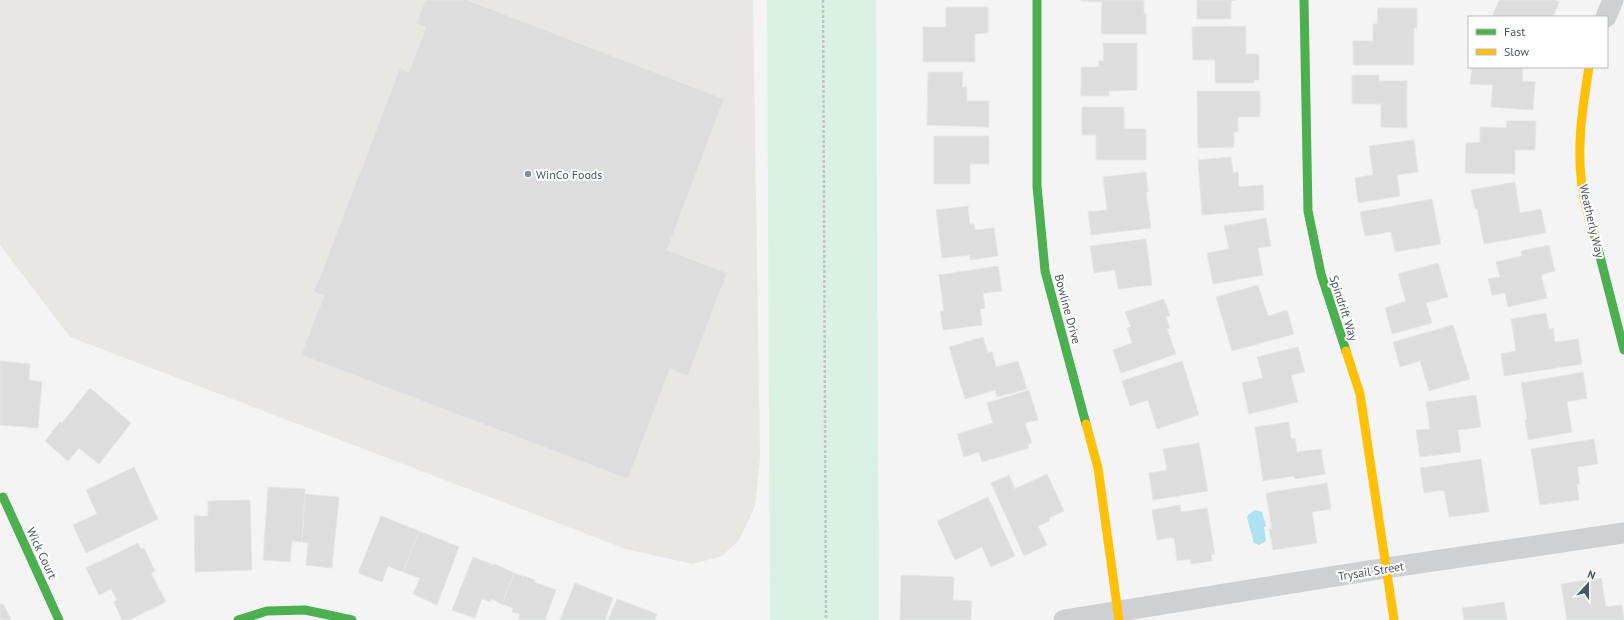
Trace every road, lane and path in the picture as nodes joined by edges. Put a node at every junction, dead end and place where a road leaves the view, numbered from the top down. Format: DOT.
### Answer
graph roads {
  1 [pos="822,0"];
  2 [pos="1037,0"];
  3 [pos="1304,0"];
  4 [pos="1613,0"];
  5 [pos="1606,16"];
  6 [pos="1589,68"];
  7 [pos="1624,350"];
  8 [pos="3,497"];
  9 [pos="1624,533"];
  10 [pos="1386,568"];
  11 [pos="1119,616"];
  12 [pos="59,620"];
  13 [pos="238,620"];
  14 [pos="352,620"];
  15 [pos="826,620"];
  16 [pos="1064,620"];
  17 [pos="1394,620"];
  1 -- 15 [label="path"];
  2 -- 11 [label="street, Bowline Drive"];
  3 -- 10 [label="street, Spindrift Way"];
  4 -- 5 [label="street"];
  6 -- 7 [label="street, Weatherly Way"];
  8 -- 12 [label="street, Wick Court"];
  9 -- 10 [label="street, Trysail Street"];
  10 -- 11 [label="street, Trysail Street"];
  10 -- 17 [label="street, Spindrift Way"];
  11 -- 16 [label="street, Trysail Street"];
  13 -- 14 [label="street"];
}
